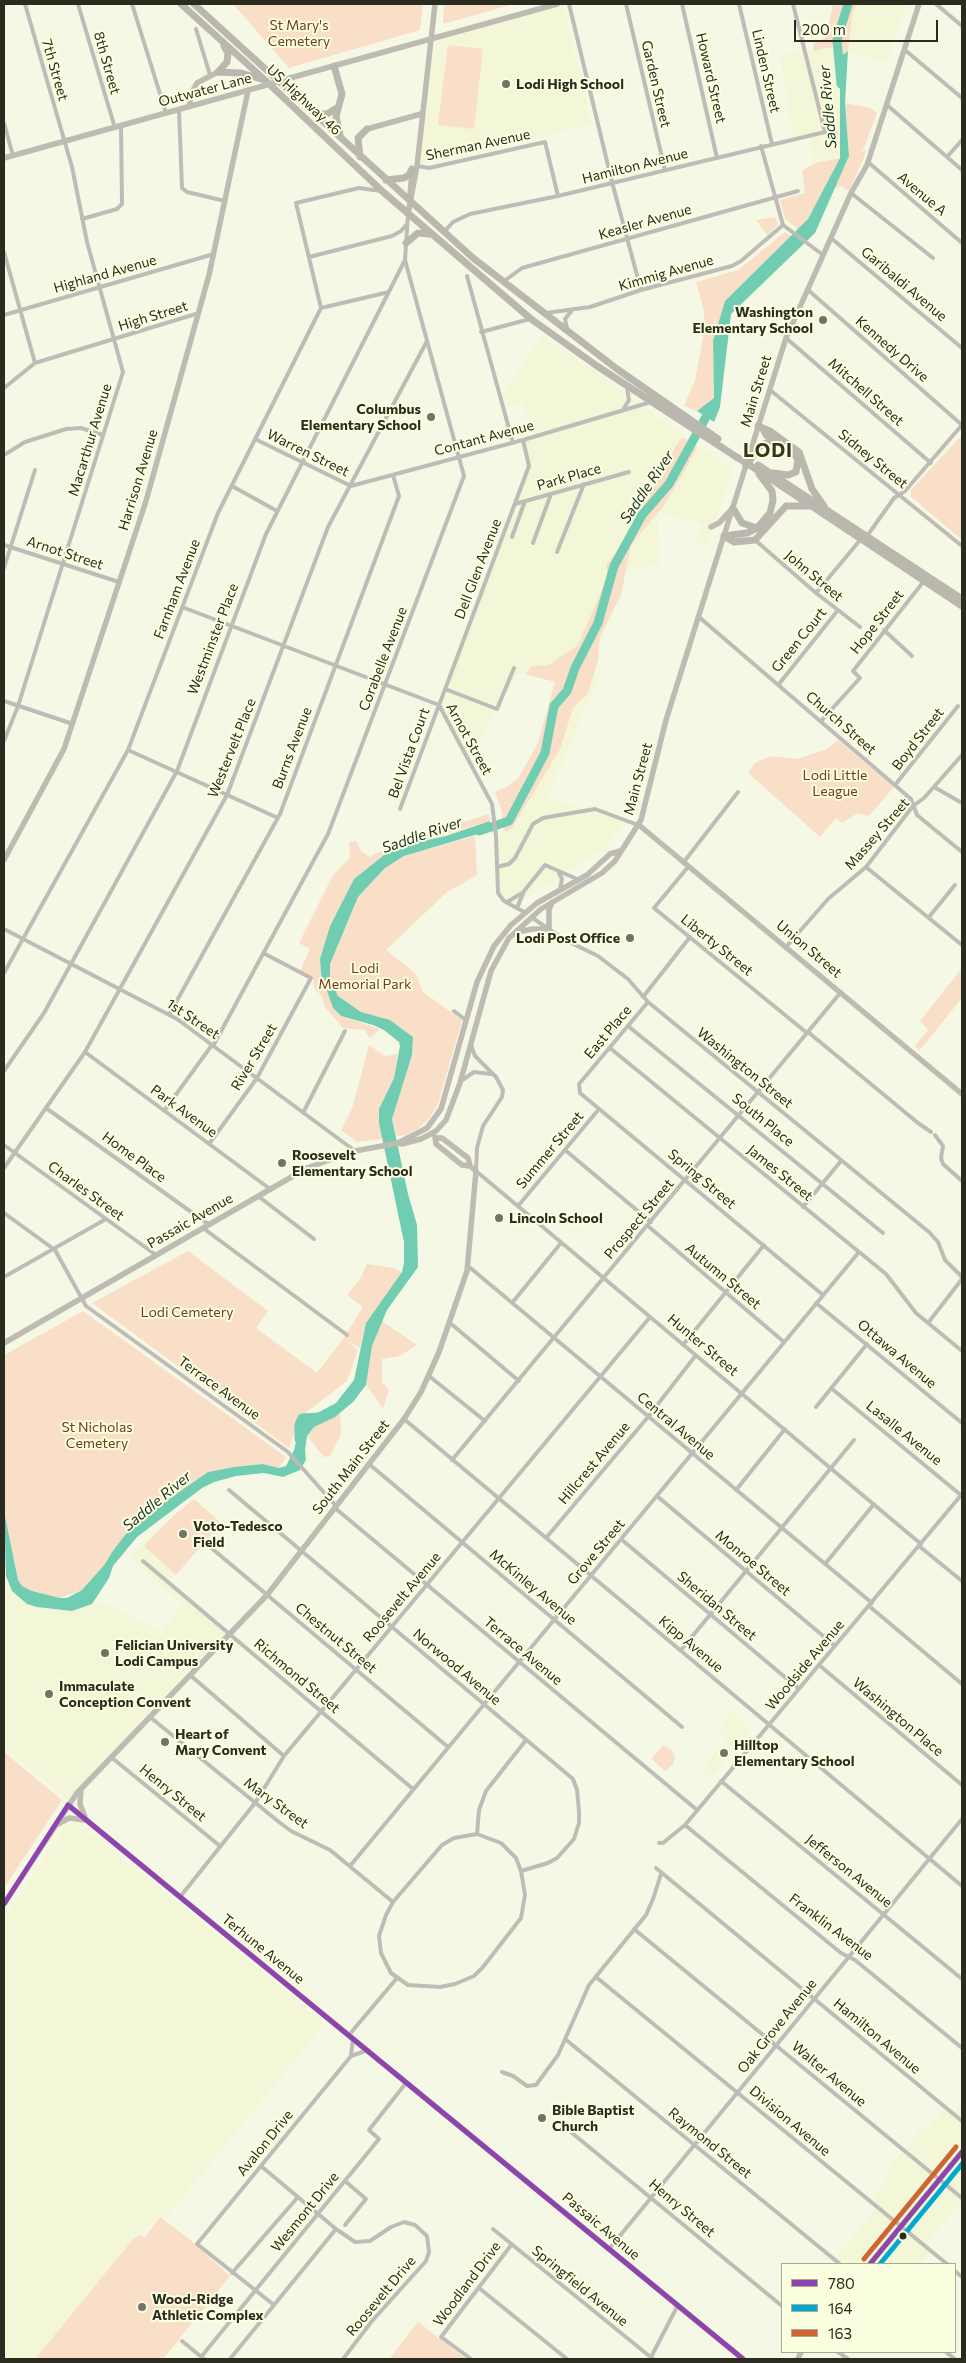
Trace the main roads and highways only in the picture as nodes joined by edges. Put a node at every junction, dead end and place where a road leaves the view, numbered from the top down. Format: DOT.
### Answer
graph roads {
  1 [pos="181,4"];
  2 [pos="194,4"];
  3 [pos="216,36"];
  4 [pos="334,66"];
  5 [pos="265,84"];
  6 [pos="339,105"];
  7 [pos="306,107"];
  8 [pos="367,129"];
  9 [pos="342,137"];
  10 [pos="360,157"];
  11 [pos="415,167"];
  12 [pos="386,180"];
  13 [pos="431,235"];
  14 [pos="406,243"];
  15 [pos="683,419"];
  16 [pos="778,442"];
  17 [pos="746,466"];
  18 [pos="757,467"];
  19 [pos="768,472"];
  20 [pos="810,506"];
  21 [pos="733,508"];
  22 [pos="827,511"];
  23 [pos="757,528"];
  24 [pos="864,538"];
  25 [pos="962,599"];
  26 [pos="962,606"];
  1 -- 3 [label="highway, US Highway 46"];
  2 -- 7 [label="highway, US Highway 46"];
  3 -- 5 [label="highway, US Highway 46"];
  3 -- 5 [label="highway"];
  4 -- 6 [label="highway"];
  5 -- 13 [label="highway, US Highway 46"];
  6 -- 7 [label="highway"];
  6 -- 9 [label="highway"];
  7 -- 9 [label="highway, US Highway 46"];
  8 -- 10 [label="highway"];
  9 -- 10 [label="highway, US Highway 46"];
  10 -- 12 [label="highway, US Highway 46"];
  11 -- 12 [label="highway"];
  12 -- 15 [label="highway, US Highway 46"];
  13 -- 14 [label="highway"];
  13 -- 15 [label="highway, US Highway 46"];
  15 -- 18 [label="highway"];
  16 -- 17 [label="highway"];
  16 -- 19 [label="highway"];
  16 -- 22 [label="highway"];
  18 -- 19 [label="highway"];
  18 -- 20 [label="highway"];
  18 -- 23 [label="highway"];
  19 -- 22 [label="highway"];
  20 -- 23 [label="highway"];
  20 -- 24 [label="highway"];
  21 -- 23 [label="highway"];
  22 -- 24 [label="highway"];
  24 -- 25 [label="highway"];
  24 -- 26 [label="highway"];
}
